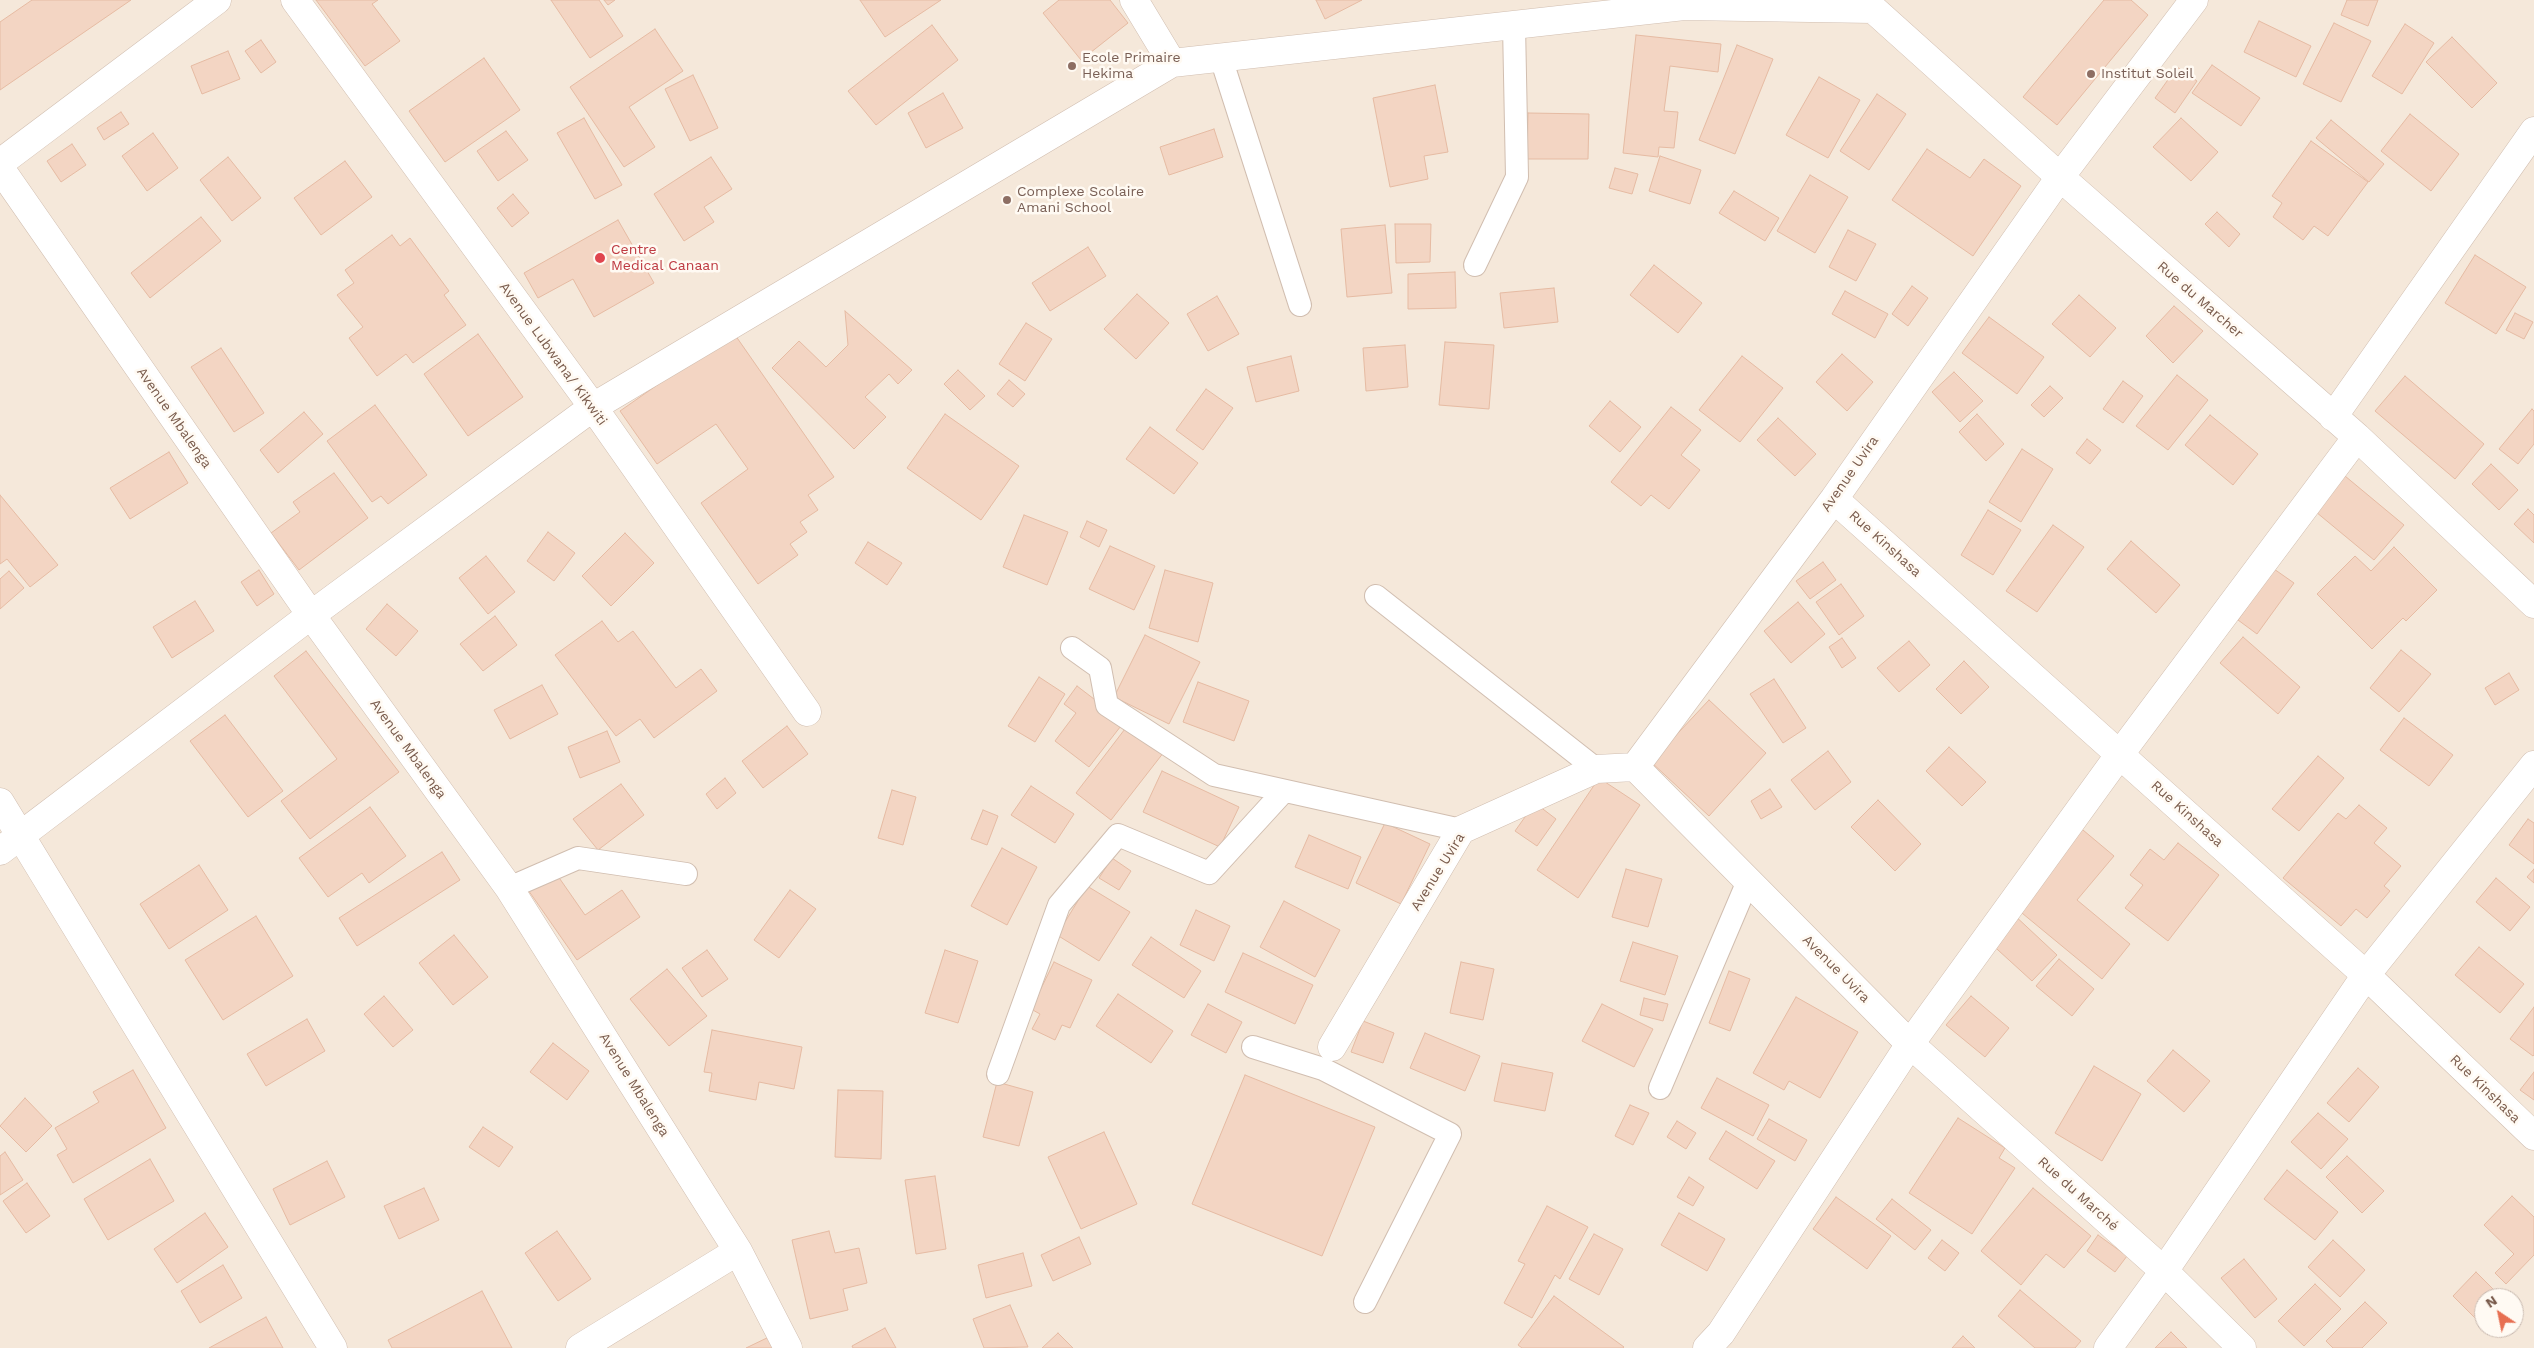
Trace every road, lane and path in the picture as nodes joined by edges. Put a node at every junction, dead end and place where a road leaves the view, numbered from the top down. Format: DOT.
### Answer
graph roads {
  1 [pos="217,0"];
  2 [pos="295,0"];
  3 [pos="1134,0"];
  4 [pos="2194,0"];
  5 [pos="1868,4"];
  6 [pos="1514,25"];
  7 [pos="1221,58"];
  8 [pos="1172,63"];
  9 [pos="2534,131"];
  10 [pos="0,163"];
  11 [pos="0,168"];
  12 [pos="2060,177"];
  13 [pos="1475,265"];
  14 [pos="1300,305"];
  15 [pos="593,407"];
  16 [pos="2333,416"];
  17 [pos="2357,437"];
  18 [pos="1834,499"];
  19 [pos="1376,596"];
  20 [pos="2534,604"];
  21 [pos="311,615"];
  22 [pos="1072,648"];
  23 [pos="806,712"];
  24 [pos="2120,754"];
  25 [pos="2534,765"];
  26 [pos="1635,767"];
  27 [pos="1596,768"];
  28 [pos="1284,791"];
  29 [pos="0,802"];
  30 [pos="1461,830"];
  31 [pos="10,843"];
  32 [pos="686,874"];
  33 [pos="1748,881"];
  34 [pos="509,888"];
  35 [pos="2366,975"];
  36 [pos="1910,1044"];
  37 [pos="1253,1047"];
  38 [pos="1328,1058"];
  39 [pos="998,1074"];
  40 [pos="1660,1088"];
  41 [pos="2534,1136"];
  42 [pos="738,1251"];
  43 [pos="2164,1271"];
  44 [pos="1365,1302"];
  45 [pos="1722,1343"];
  46 [pos="333,1348"];
  47 [pos="580,1348"];
  48 [pos="788,1348"];
  49 [pos="2108,1348"];
  50 [pos="2242,1348"];
  1 -- 10 [label="street"];
  2 -- 15 [label="street, Avenue Lubwana/ Kikwiti"];
  3 -- 8 [label="street"];
  4 -- 12 [label="street, Avenue Uvira"];
  5 -- 6 [label="street"];
  5 -- 12 [label="street, Rue du Marcher"];
  6 -- 7 [label="street"];
  6 -- 13 [label="lane"];
  7 -- 8 [label="street"];
  7 -- 14 [label="lane"];
  8 -- 15 [label="street"];
  9 -- 16 [label="street"];
  11 -- 21 [label="street, Avenue Mbalenga"];
  12 -- 16 [label="street, Rue du Marcher"];
  12 -- 18 [label="street, Avenue Uvira"];
  15 -- 21 [label="street"];
  15 -- 23 [label="street, Avenue Lubwana/ Kikwiti"];
  16 -- 17 [label="street, Rue du Marcher"];
  17 -- 20 [label="street, Rue du Marcher"];
  17 -- 24 [label="street"];
  18 -- 24 [label="street, Rue Kinshasa"];
  18 -- 26 [label="street, Avenue Uvira"];
  19 -- 27 [label="lane"];
  21 -- 31 [label="street"];
  21 -- 34 [label="street, Avenue Mbalenga"];
  22 -- 28 [label="lane"];
  24 -- 35 [label="street, Rue Kinshasa"];
  24 -- 36 [label="street"];
  25 -- 35 [label="street"];
  26 -- 27 [label="street, Avenue Uvira"];
  26 -- 33 [label="street, Avenue Uvira"];
  27 -- 30 [label="street, Avenue Uvira"];
  28 -- 30 [label="lane"];
  28 -- 39 [label="lane"];
  29 -- 31 [label="street"];
  30 -- 38 [label="street, Avenue Uvira"];
  31 -- 46 [label="street"];
  32 -- 34 [label="lane"];
  33 -- 36 [label="street, Avenue Uvira"];
  33 -- 40 [label="lane"];
  34 -- 42 [label="street, Avenue Mbalenga"];
  35 -- 41 [label="street, Rue Kinshasa"];
  35 -- 43 [label="street"];
  36 -- 43 [label="street, Rue du Marché"];
  36 -- 45 [label="street"];
  37 -- 38 [label="lane"];
  38 -- 44 [label="lane"];
  42 -- 47 [label="street"];
  42 -- 48 [label="street, Avenue Mbalenga"];
  43 -- 49 [label="street"];
  43 -- 50 [label="street, Rue du Marché"];
}
